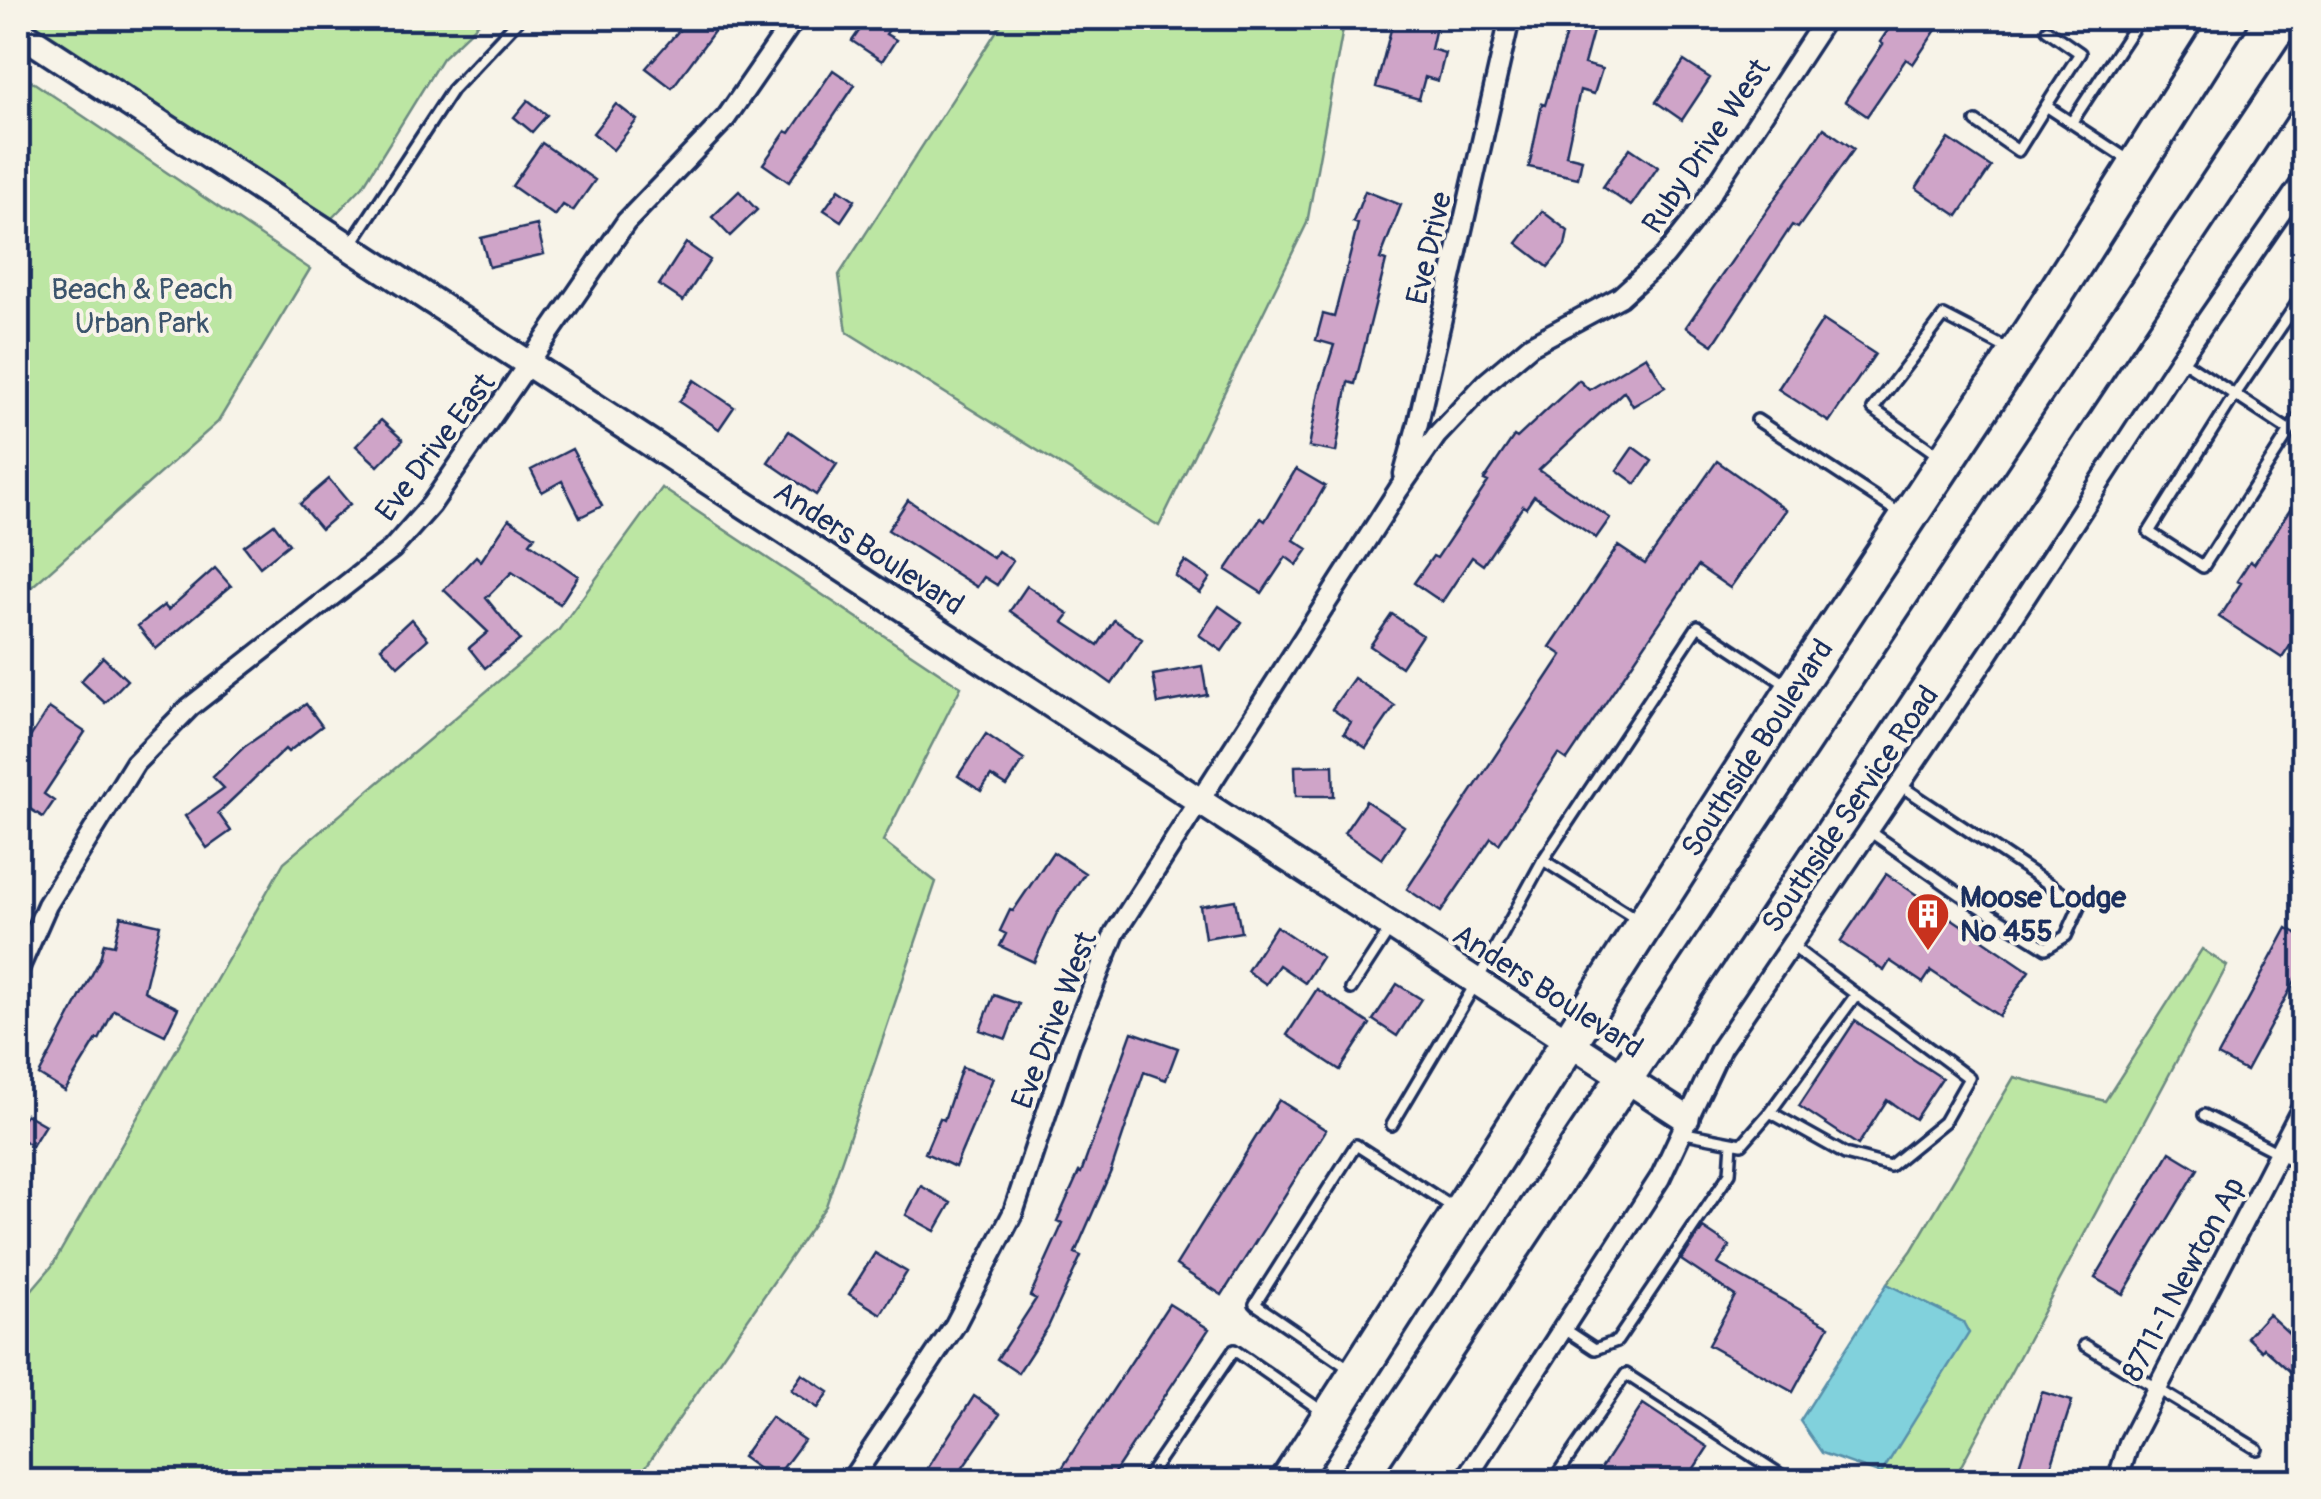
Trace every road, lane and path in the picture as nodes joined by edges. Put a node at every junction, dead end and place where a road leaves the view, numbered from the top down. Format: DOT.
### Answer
graph roads {
  1 [pos="520,18"];
  2 [pos="795,18"];
  3 [pos="1510,18"];
  4 [pos="1826,18"];
  5 [pos="2140,18"];
  6 [pos="2230,18"];
  7 [pos="2046,30"];
  8 [pos="18,31"];
  9 [pos="2304,56"];
  10 [pos="2046,106"];
  11 [pos="1976,122"];
  12 [pos="2071,122"];
  13 [pos="2136,166"];
  14 [pos="2304,179"];
  15 [pos="350,245"];
  16 [pos="2304,292"];
  17 [pos="2016,353"];
  18 [pos="2180,359"];
  19 [pos="530,365"];
  20 [pos="2234,396"];
  21 [pos="2304,410"];
  22 [pos="1758,420"];
  23 [pos="2290,430"];
  24 [pos="1945,460"];
  25 [pos="1399,489"];
  26 [pos="1906,518"];
  27 [pos="1794,690"];
  28 [pos="1900,784"];
  29 [pos="1200,802"];
  30 [pos="1868,830"];
  31 [pos="1543,860"];
  32 [pos="1644,924"];
  33 [pos="1391,927"];
  34 [pos="1791,945"];
  35 [pos="18,971"];
  36 [pos="1476,983"];
  37 [pos="1351,989"];
  38 [pos="1855,996"];
  39 [pos="1568,1043"];
  40 [pos="1622,1079"];
  41 [pos="2304,1104"];
  42 [pos="1770,1112"];
  43 [pos="2204,1114"];
  44 [pos="1392,1124"];
  45 [pos="1683,1125"];
  46 [pos="1732,1142"];
  47 [pos="2279,1153"];
  48 [pos="2304,1166"];
  49 [pos="1461,1212"];
  50 [pos="1562,1328"];
  51 [pos="2085,1345"];
  52 [pos="1357,1374"];
  53 [pos="2157,1387"];
  54 [pos="1330,1417"];
  55 [pos="2257,1449"];
  56 [pos="1468,1475"];
  57 [pos="850,1482"];
  58 [pos="1144,1482"];
  59 [pos="1288,1482"];
  60 [pos="1356,1482"];
  61 [pos="1497,1482"];
  62 [pos="1552,1482"];
  63 [pos="1792,1482"];
  64 [pos="2118,1482"];
  1 -- 15 [label="lane"];
  2 -- 19 [label="street, Eve Drive East"];
  3 -- 25 [label="street, Eve Drive"];
  4 -- 25 [label="street, Ruby Drive West"];
  5 -- 12 [label="lane"];
  6 -- 13 [label="highway, Southside Boulevard"];
  7 -- 10 [label="lane"];
  8 -- 15 [label="street, Anders Boulevard"];
  9 -- 40 [label="highway"];
  10 -- 11 [label="lane"];
  10 -- 12 [label="lane"];
  12 -- 13 [label="lane"];
  13 -- 17 [label="highway, Southside Boulevard"];
  14 -- 18 [label="street, Southside Service Road"];
  15 -- 19 [label="street, Anders Boulevard"];
  16 -- 20 [label="lane"];
  17 -- 24 [label="highway, Southside Boulevard"];
  17 -- 24 [label="lane"];
  18 -- 20 [label="lane"];
  18 -- 28 [label="street, Southside Service Road"];
  19 -- 29 [label="street, Anders Boulevard"];
  19 -- 35 [label="street, Eve Drive East"];
  20 -- 23 [label="lane"];
  20 -- 23 [label="lane"];
  21 -- 23 [label="lane"];
  22 -- 26 [label="lane"];
  24 -- 26 [label="highway, Southside Boulevard"];
  25 -- 29 [label="street, Eve Drive West"];
  26 -- 27 [label="highway, Southside Boulevard"];
  27 -- 31 [label="lane"];
  27 -- 32 [label="highway, Southside Boulevard"];
  28 -- 30 [label="street, Southside Service Road"];
  28 -- 30 [label="lane"];
  29 -- 33 [label="street, Anders Boulevard"];
  29 -- 57 [label="street, Eve Drive West"];
  30 -- 34 [label="street, Southside Service Road"];
  31 -- 32 [label="lane"];
  31 -- 36 [label="lane"];
  32 -- 39 [label="highway, Southside Boulevard"];
  33 -- 36 [label="street, Anders Boulevard"];
  33 -- 37 [label="lane"];
  34 -- 38 [label="lane"];
  34 -- 45 [label="street, Southside Service Road"];
  36 -- 39 [label="street, Anders Boulevard"];
  36 -- 44 [label="lane"];
  38 -- 42 [label="lane"];
  38 -- 42 [label="lane"];
  39 -- 40 [label="street, Anders Boulevard"];
  39 -- 49 [label="highway, Southside Boulevard"];
  40 -- 45 [label="street, Anders Boulevard"];
  40 -- 60 [label="highway"];
  41 -- 47 [label="street, 8711-1 Newton Ap"];
  42 -- 46 [label="lane"];
  43 -- 47 [label="lane"];
  45 -- 46 [label="lane"];
  45 -- 50 [label="street, Southside Service Road"];
  46 -- 50 [label="lane"];
  47 -- 48 [label="lane"];
  47 -- 53 [label="street, 8711-1 Newton Ap"];
  49 -- 52 [label="highway, Southside Boulevard"];
  49 -- 52 [label="lane"];
  50 -- 56 [label="street, Southside Service Road"];
  51 -- 53 [label="lane"];
  52 -- 54 [label="highway, Southside Boulevard"];
  53 -- 55 [label="lane"];
  53 -- 64 [label="street, 8711-1 Newton Ap"];
  54 -- 58 [label="lane"];
  54 -- 59 [label="highway, Southside Boulevard"];
  56 -- 61 [label="lane"];
  62 -- 63 [label="lane"];
}
